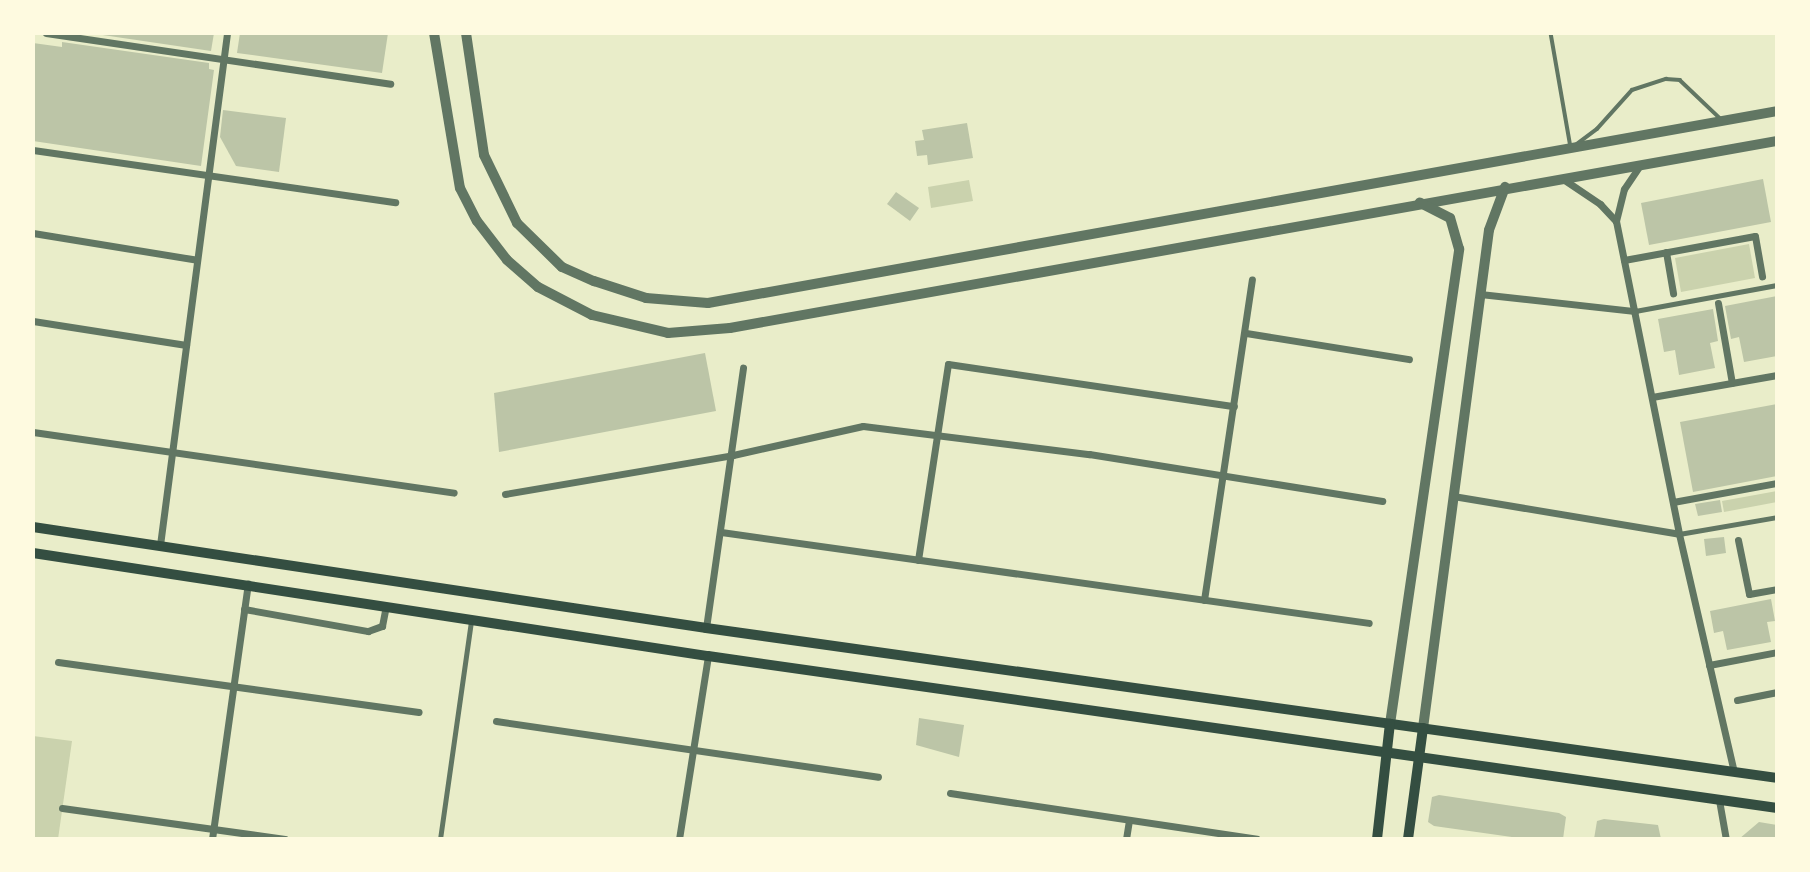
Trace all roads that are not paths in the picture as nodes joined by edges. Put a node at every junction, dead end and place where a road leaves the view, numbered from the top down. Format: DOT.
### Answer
graph roads {
  1 [pos="46,33"];
  2 [pos="227,33"];
  3 [pos="434,33"];
  4 [pos="466,33"];
  5 [pos="1551,33"];
  6 [pos="223,59"];
  7 [pos="390,84"];
  8 [pos="1777,111"];
  9 [pos="1723,121"];
  10 [pos="1777,141"];
  11 [pos="1571,148"];
  12 [pos="33,150"];
  13 [pos="1641,164"];
  14 [pos="208,174"];
  15 [pos="1562,179"];
  16 [pos="1505,187"];
  17 [pos="395,202"];
  18 [pos="1419,203"];
  19 [pos="1616,220"];
  20 [pos="33,233"];
  21 [pos="1666,252"];
  22 [pos="197,260"];
  23 [pos="1624,260"];
  24 [pos="1762,276"];
  25 [pos="1252,280"];
  26 [pos="1777,285"];
  27 [pos="1673,293"];
  28 [pos="1480,294"];
  29 [pos="1718,303"];
  30 [pos="1634,311"];
  31 [pos="33,321"];
  32 [pos="1246,333"];
  33 [pos="187,345"];
  34 [pos="1409,359"];
  35 [pos="743,368"];
  36 [pos="1777,375"];
  37 [pos="1732,383"];
  38 [pos="1652,397"];
  39 [pos="1234,406"];
  40 [pos="33,432"];
  41 [pos="937,433"];
  42 [pos="173,452"];
  43 [pos="733,455"];
  44 [pos="1223,476"];
  45 [pos="1777,483"];
  46 [pos="454,493"];
  47 [pos="505,494"];
  48 [pos="1453,496"];
  49 [pos="1382,501"];
  50 [pos="1673,502"];
  51 [pos="1777,517"];
  52 [pos="33,527"];
  53 [pos="721,532"];
  54 [pos="1679,534"];
  55 [pos="1738,540"];
  56 [pos="160,545"];
  57 [pos="33,553"];
  58 [pos="918,560"];
  59 [pos="248,583"];
  60 [pos="1777,589"];
  61 [pos="1204,600"];
  62 [pos="386,606"];
  63 [pos="244,609"];
  64 [pos="471,621"];
  65 [pos="1369,623"];
  66 [pos="706,628"];
  67 [pos="1776,652"];
  68 [pos="708,656"];
  69 [pos="58,662"];
  70 [pos="1777,662"];
  71 [pos="1709,665"];
  72 [pos="233,686"];
  73 [pos="1777,692"];
  74 [pos="1737,700"];
  75 [pos="419,712"];
  76 [pos="496,721"];
  77 [pos="1390,724"];
  78 [pos="1423,728"];
  79 [pos="693,751"];
  80 [pos="1387,754"];
  81 [pos="1420,758"];
  82 [pos="1734,772"];
  83 [pos="878,778"];
  84 [pos="1777,778"];
  85 [pos="950,793"];
  86 [pos="1719,800"];
  87 [pos="62,808"];
  88 [pos="1777,808"];
  89 [pos="1129,821"];
  90 [pos="214,828"];
  91 [pos="212,839"];
  92 [pos="285,839"];
  93 [pos="440,839"];
  94 [pos="679,839"];
  95 [pos="1126,839"];
  96 [pos="1257,839"];
  97 [pos="1377,839"];
  98 [pos="1408,839"];
  99 [pos="1726,839"];
  1 -- 6 [label="street"];
  2 -- 6 [label="street"];
  3 -- 18 [label="street"];
  4 -- 11 [label="street"];
  5 -- 11 [label="lane"];
  6 -- 7 [label="street"];
  6 -- 14 [label="street"];
  8 -- 9 [label="street"];
  9 -- 11 [label="street"];
  9 -- 11 [label="lane"];
  10 -- 13 [label="street"];
  12 -- 14 [label="street"];
  13 -- 15 [label="street"];
  13 -- 19 [label="street"];
  14 -- 17 [label="street"];
  14 -- 22 [label="street"];
  15 -- 16 [label="street"];
  15 -- 19 [label="street"];
  16 -- 18 [label="street"];
  16 -- 28 [label="street"];
  18 -- 77 [label="street"];
  19 -- 23 [label="street"];
  20 -- 22 [label="street"];
  21 -- 23 [label="street"];
  21 -- 24 [label="street"];
  21 -- 27 [label="street"];
  22 -- 33 [label="street"];
  23 -- 30 [label="street"];
  25 -- 32 [label="street"];
  26 -- 30 [label="street"];
  28 -- 30 [label="street"];
  28 -- 48 [label="street"];
  29 -- 37 [label="street"];
  30 -- 38 [label="street"];
  31 -- 33 [label="street"];
  32 -- 34 [label="street"];
  32 -- 39 [label="street"];
  33 -- 42 [label="street"];
  35 -- 43 [label="street"];
  36 -- 37 [label="street"];
  37 -- 38 [label="street"];
  38 -- 50 [label="street"];
  39 -- 41 [label="street"];
  39 -- 44 [label="street"];
  40 -- 42 [label="street"];
  41 -- 43 [label="street"];
  41 -- 44 [label="street"];
  41 -- 58 [label="street"];
  42 -- 46 [label="street"];
  42 -- 56 [label="street"];
  43 -- 47 [label="street"];
  43 -- 53 [label="street"];
  44 -- 49 [label="street"];
  44 -- 61 [label="street"];
  45 -- 50 [label="street"];
  48 -- 54 [label="street"];
  48 -- 78 [label="street"];
  50 -- 54 [label="street"];
  51 -- 54 [label="street"];
  52 -- 56 [label="main road"];
  53 -- 58 [label="street"];
  53 -- 66 [label="street"];
  54 -- 71 [label="street"];
  55 -- 60 [label="street"];
  56 -- 66 [label="main road"];
  57 -- 59 [label="main road"];
  58 -- 61 [label="street"];
  59 -- 62 [label="main road"];
  59 -- 63 [label="street"];
  61 -- 65 [label="street"];
  62 -- 63 [label="street"];
  62 -- 64 [label="main road"];
  63 -- 72 [label="street"];
  64 -- 68 [label="main road"];
  64 -- 93 [label="street"];
  66 -- 77 [label="main road"];
  67 -- 70 [label="street"];
  67 -- 71 [label="street"];
  68 -- 79 [label="street"];
  68 -- 80 [label="main road"];
  69 -- 72 [label="street"];
  71 -- 82 [label="street"];
  72 -- 75 [label="street"];
  72 -- 90 [label="street"];
  73 -- 74 [label="street"];
  76 -- 79 [label="street"];
  77 -- 78 [label="main road"];
  77 -- 80 [label="main road"];
  78 -- 81 [label="main road"];
  78 -- 82 [label="main road"];
  79 -- 83 [label="street"];
  79 -- 94 [label="street"];
  80 -- 81 [label="main road"];
  80 -- 97 [label="main road"];
  81 -- 86 [label="main road"];
  81 -- 98 [label="main road"];
  82 -- 84 [label="main road"];
  85 -- 89 [label="street"];
  86 -- 88 [label="main road"];
  86 -- 99 [label="street"];
  87 -- 90 [label="street"];
  89 -- 95 [label="street"];
  89 -- 96 [label="street"];
  90 -- 91 [label="street"];
  90 -- 92 [label="street"];
}
